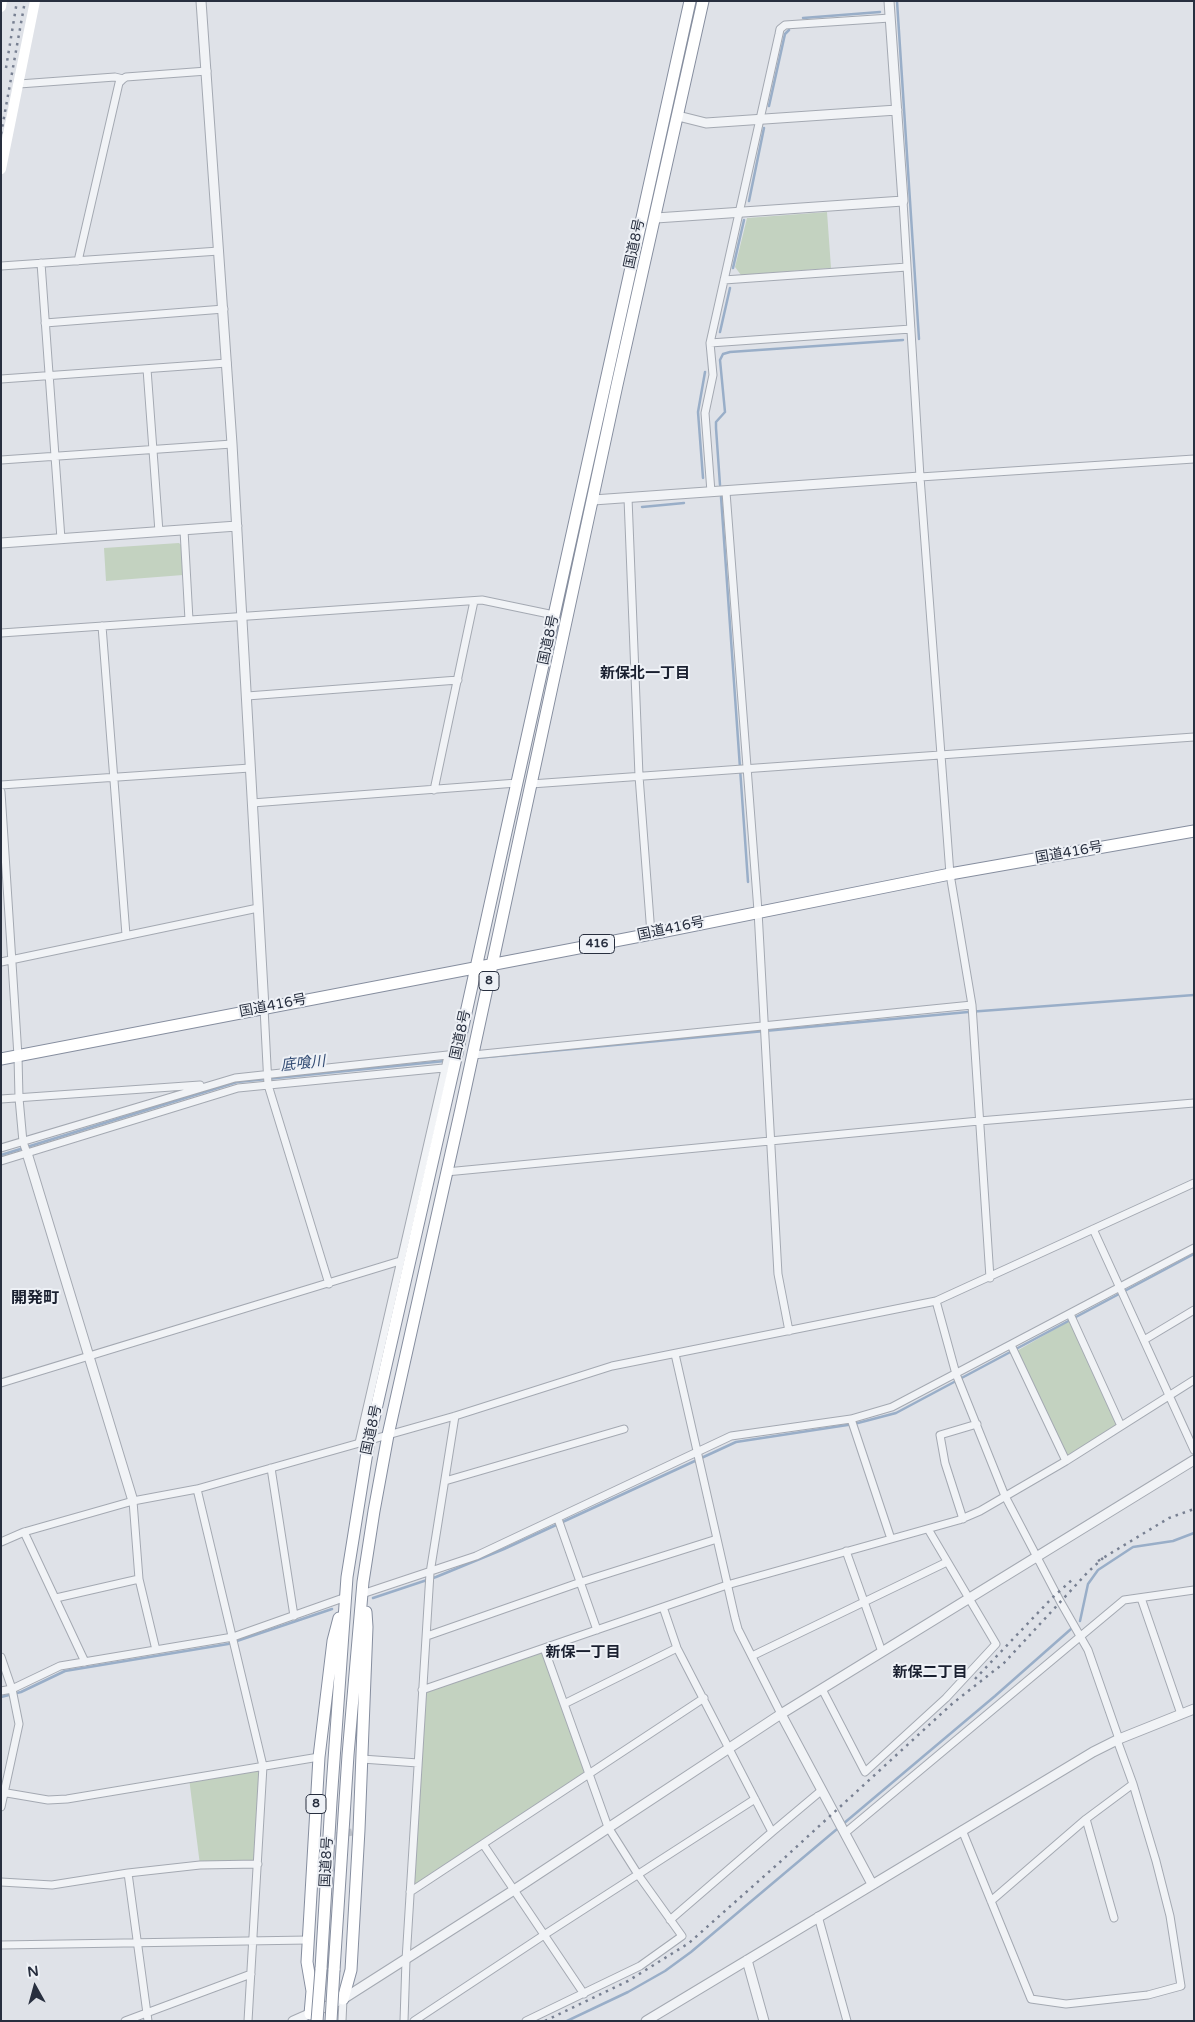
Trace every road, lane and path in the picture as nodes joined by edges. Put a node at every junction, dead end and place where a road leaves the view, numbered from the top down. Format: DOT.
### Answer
graph roads {
  1 [pos="2,1"];
  2 [pos="35,1"];
  3 [pos="201,1"];
  4 [pos="690,1"];
  5 [pos="703,1"];
  6 [pos="889,1"];
  7 [pos="1,8"];
  8 [pos="890,18"];
  9 [pos="207,71"];
  10 [pos="123,79"];
  11 [pos="19,84"];
  12 [pos="897,110"];
  13 [pos="678,116"];
  14 [pos="760,119"];
  15 [pos="1,169"];
  16 [pos="903,201"];
  17 [pos="739,212"];
  18 [pos="656,218"];
  19 [pos="219,251"];
  20 [pos="78,261"];
  21 [pos="41,263"];
  22 [pos="1,266"];
  23 [pos="908,267"];
  24 [pos="724,280"];
  25 [pos="224,309"];
  26 [pos="46,323"];
  27 [pos="912,329"];
  28 [pos="710,343"];
  29 [pos="227,363"];
  30 [pos="147,369"];
  31 [pos="49,376"];
  32 [pos="1,380"];
  33 [pos="232,444"];
  34 [pos="153,449"];
  35 [pos="55,456"];
  36 [pos="1194,459"];
  37 [pos="1,460"];
  38 [pos="920,477"];
  39 [pos="711,492"];
  40 [pos="726,492"];
  41 [pos="628,498"];
  42 [pos="593,500"];
  43 [pos="237,526"];
  44 [pos="184,530"];
  45 [pos="159,532"];
  46 [pos="61,539"];
  47 [pos="1,543"];
  48 [pos="474,601"];
  49 [pos="243,616"];
  50 [pos="554,616"];
  51 [pos="189,620"];
  52 [pos="102,626"];
  53 [pos="1,633"];
  54 [pos="458,680"];
  55 [pos="247,696"];
  56 [pos="1194,737"];
  57 [pos="941,756"];
  58 [pos="250,768"];
  59 [pos="746,769"];
  60 [pos="640,776"];
  61 [pos="114,777"];
  62 [pos="517,783"];
  63 [pos="531,784"];
  64 [pos="1,785"];
  65 [pos="434,790"];
  66 [pos="1,792"];
  67 [pos="252,802"];
  68 [pos="1194,830"];
  69 [pos="950,874"];
  70 [pos="258,908"];
  71 [pos="758,911"];
  72 [pos="651,934"];
  73 [pos="126,935"];
  74 [pos="11,959"];
  75 [pos="1,962"];
  76 [pos="492,964"];
  77 [pos="476,968"];
  78 [pos="972,1005"];
  79 [pos="264,1008"];
  80 [pos="764,1025"];
  81 [pos="453,1055"];
  82 [pos="473,1055"];
  83 [pos="18,1056"];
  84 [pos="1,1059"];
  85 [pos="450,1067"];
  86 [pos="267,1074"];
  87 [pos="214,1084"];
  88 [pos="268,1085"];
  89 [pos="19,1098"];
  90 [pos="1,1099"];
  91 [pos="1194,1104"];
  92 [pos="979,1121"];
  93 [pos="23,1142"];
  94 [pos="771,1142"];
  95 [pos="1,1148"];
  96 [pos="27,1153"];
  97 [pos="1,1161"];
  98 [pos="446,1172"];
  99 [pos="1194,1183"];
  100 [pos="1093,1229"];
  101 [pos="1194,1248"];
  102 [pos="400,1261"];
  103 [pos="990,1278"];
  104 [pos="329,1284"];
  105 [pos="1120,1287"];
  106 [pos="936,1301"];
  107 [pos="1194,1310"];
  108 [pos="1070,1314"];
  109 [pos="788,1331"];
  110 [pos="1144,1340"];
  111 [pos="1011,1345"];
  112 [pos="675,1354"];
  113 [pos="89,1356"];
  114 [pos="956,1374"];
  115 [pos="1194,1380"];
  116 [pos="1,1383"];
  117 [pos="1169,1396"];
  118 [pos="455,1416"];
  119 [pos="851,1419"];
  120 [pos="977,1424"];
  121 [pos="1121,1426"];
  122 [pos="624,1429"];
  123 [pos="388,1435"];
  124 [pos="364,1442"];
  125 [pos="1194,1450"];
  126 [pos="697,1454"];
  127 [pos="1066,1461"];
  128 [pos="1193,1461"];
  129 [pos="271,1468"];
  130 [pos="445,1481"];
  131 [pos="197,1489"];
  132 [pos="1005,1496"];
  133 [pos="133,1501"];
  134 [pos="558,1519"];
  135 [pos="963,1519"];
  136 [pos="928,1529"];
  137 [pos="24,1532"];
  138 [pos="717,1539"];
  139 [pos="891,1539"];
  140 [pos="1,1542"];
  141 [pos="846,1551"];
  142 [pos="1037,1556"];
  143 [pos="947,1562"];
  144 [pos="430,1573"];
  145 [pos="139,1578"];
  146 [pos="581,1582"];
  147 [pos="727,1585"];
  148 [pos="363,1590"];
  149 [pos="1194,1590"];
  150 [pos="346,1597"];
  151 [pos="56,1598"];
  152 [pos="968,1598"];
  153 [pos="1141,1598"];
  154 [pos="864,1602"];
  155 [pos="663,1607"];
  156 [pos="294,1616"];
  157 [pos="597,1630"];
  158 [pos="427,1636"];
  159 [pos="233,1637"];
  160 [pos="1081,1637"];
  161 [pos="544,1648"];
  162 [pos="676,1648"];
  163 [pos="156,1650"];
  164 [pos="882,1652"];
  165 [pos="752,1656"];
  166 [pos="1,1657"];
  167 [pos="85,1662"];
  168 [pos="822,1688"];
  169 [pos="12,1689"];
  170 [pos="422,1690"];
  171 [pos="1,1691"];
  172 [pos="704,1698"];
  173 [pos="564,1704"];
  174 [pos="1194,1709"];
  175 [pos="781,1714"];
  176 [pos="1182,1714"];
  177 [pos="1118,1740"];
  178 [pos="729,1748"];
  179 [pos="319,1757"];
  180 [pos="362,1759"];
  181 [pos="418,1763"];
  182 [pos="263,1766"];
  183 [pos="589,1774"];
  184 [pos="1134,1784"];
  185 [pos="822,1790"];
  186 [pos="2,1792"];
  187 [pos="755,1800"];
  188 [pos="1,1806"];
  189 [pos="1086,1819"];
  190 [pos="608,1827"];
  191 [pos="962,1830"];
  192 [pos="772,1832"];
  193 [pos="845,1832"];
  194 [pos="483,1844"];
  195 [pos="258,1864"];
  196 [pos="128,1873"];
  197 [pos="639,1876"];
  198 [pos="1,1882"];
  199 [pos="872,1884"];
  200 [pos="514,1890"];
  201 [pos="410,1892"];
  202 [pos="991,1901"];
  203 [pos="818,1916"];
  204 [pos="1114,1918"];
  205 [pos="670,1920"];
  206 [pos="544,1935"];
  207 [pos="308,1940"];
  208 [pos="253,1941"];
  209 [pos="137,1942"];
  210 [pos="1,1945"];
  211 [pos="406,1960"];
  212 [pos="747,1960"];
  213 [pos="251,1974"];
  214 [pos="584,1994"];
  215 [pos="343,1999"];
  216 [pos="147,2012"];
  217 [pos="312,2018"];
  218 [pos="125,2021"];
  219 [pos="148,2021"];
  220 [pos="248,2021"];
  221 [pos="293,2021"];
  222 [pos="331,2021"];
  223 [pos="342,2021"];
  224 [pos="404,2021"];
  225 [pos="414,2021"];
  226 [pos="526,2021"];
  227 [pos="646,2021"];
  228 [pos="764,2021"];
  229 [pos="847,2021"];
  1 -- 7 [label="main road"];
  2 -- 11 [label="main road"];
  3 -- 9 [label="street"];
  4 -- 50 [label="highway, 国道8号 / 8"];
  5 -- 13 [label="highway, 国道8号 / 8"];
  6 -- 8 [label="street"];
  8 -- 12 [label="street"];
  8 -- 14 [label="street"];
  9 -- 10 [label="street"];
  9 -- 19 [label="street"];
  10 -- 11 [label="street"];
  10 -- 20 [label="street"];
  11 -- 15 [label="main road"];
  12 -- 14 [label="street"];
  12 -- 16 [label="street"];
  13 -- 14 [label="street"];
  13 -- 18 [label="highway, 国道8号 / 8"];
  14 -- 17 [label="street"];
  16 -- 17 [label="street"];
  16 -- 23 [label="street"];
  17 -- 18 [label="street"];
  17 -- 24 [label="street"];
  18 -- 42 [label="highway, 国道8号 / 8"];
  19 -- 20 [label="street"];
  19 -- 25 [label="street"];
  20 -- 21 [label="street"];
  21 -- 22 [label="street"];
  21 -- 26 [label="street"];
  23 -- 24 [label="street"];
  23 -- 27 [label="street"];
  24 -- 28 [label="street"];
  25 -- 26 [label="street"];
  25 -- 29 [label="street"];
  26 -- 31 [label="street"];
  27 -- 28 [label="street"];
  27 -- 38 [label="street"];
  28 -- 39 [label="street"];
  29 -- 30 [label="street"];
  29 -- 33 [label="street"];
  30 -- 31 [label="street"];
  30 -- 34 [label="street"];
  31 -- 32 [label="street"];
  31 -- 35 [label="street"];
  33 -- 34 [label="street"];
  33 -- 43 [label="street"];
  34 -- 35 [label="street"];
  34 -- 45 [label="street"];
  35 -- 37 [label="street"];
  35 -- 46 [label="street"];
  36 -- 38 [label="street"];
  38 -- 40 [label="street"];
  38 -- 57 [label="street"];
  39 -- 40 [label="street"];
  39 -- 41 [label="street"];
  40 -- 59 [label="street"];
  41 -- 42 [label="street"];
  41 -- 60 [label="street"];
  42 -- 63 [label="highway, 国道8号 / 8"];
  43 -- 44 [label="street"];
  43 -- 49 [label="street"];
  44 -- 45 [label="street"];
  44 -- 51 [label="street"];
  45 -- 46 [label="street"];
  46 -- 47 [label="street"];
  48 -- 49 [label="street"];
  48 -- 50 [label="street"];
  48 -- 54 [label="street"];
  49 -- 51 [label="street"];
  49 -- 55 [label="street"];
  50 -- 62 [label="highway, 国道8号 / 8"];
  51 -- 52 [label="street"];
  52 -- 53 [label="street"];
  52 -- 61 [label="street"];
  54 -- 55 [label="street"];
  54 -- 65 [label="street"];
  55 -- 58 [label="street"];
  56 -- 57 [label="street"];
  57 -- 59 [label="street"];
  57 -- 69 [label="street"];
  58 -- 61 [label="street"];
  58 -- 67 [label="street"];
  59 -- 60 [label="street"];
  59 -- 71 [label="street"];
  60 -- 63 [label="street"];
  60 -- 72 [label="street"];
  61 -- 64 [label="street"];
  61 -- 73 [label="street"];
  62 -- 65 [label="street"];
  62 -- 77 [label="highway, 国道8号 / 8"];
  63 -- 76 [label="highway, 国道8号 / 8"];
  65 -- 67 [label="street"];
  66 -- 74 [label="street"];
  67 -- 70 [label="street"];
  68 -- 69 [label="highway, 国道416号 / 416"];
  69 -- 71 [label="highway, 国道416号 / 416"];
  69 -- 78 [label="street"];
  70 -- 73 [label="street"];
  70 -- 79 [label="street"];
  71 -- 72 [label="highway, 国道416号 / 416"];
  71 -- 80 [label="street"];
  72 -- 76 [label="highway, 国道416号 / 416"];
  73 -- 74 [label="street"];
  74 -- 75 [label="street"];
  74 -- 83 [label="street"];
  76 -- 77 [label="highway, 国道416号 / 416"];
  76 -- 82 [label="highway, 国道8号 / 8"];
  77 -- 79 [label="highway, 国道416号 / 416"];
  77 -- 81 [label="highway, 国道8号 / 8"];
  78 -- 80 [label="street"];
  78 -- 92 [label="street"];
  79 -- 83 [label="highway, 国道416号 / 416"];
  79 -- 86 [label="street"];
  80 -- 82 [label="street"];
  80 -- 94 [label="street"];
  81 -- 85 [label="highway, 国道8号 / 8"];
  81 -- 86 [label="street"];
  82 -- 98 [label="highway, 国道8号 / 8"];
  83 -- 84 [label="highway, 国道416号 / 416"];
  83 -- 89 [label="street"];
  85 -- 88 [label="street"];
  85 -- 102 [label="street"];
  85 -- 124 [label="highway, 国道8号 / 8"];
  86 -- 87 [label="street"];
  86 -- 88 [label="street"];
  87 -- 89 [label="street"];
  87 -- 93 [label="street"];
  88 -- 96 [label="street"];
  88 -- 104 [label="street"];
  89 -- 90 [label="street"];
  89 -- 93 [label="street"];
  91 -- 92 [label="street"];
  92 -- 94 [label="street"];
  92 -- 103 [label="street"];
  93 -- 95 [label="street"];
  93 -- 96 [label="street"];
  94 -- 98 [label="street"];
  94 -- 109 [label="street"];
  96 -- 97 [label="street"];
  96 -- 113 [label="street"];
  98 -- 123 [label="highway, 国道8号 / 8"];
  99 -- 100 [label="street"];
  100 -- 103 [label="street"];
  100 -- 105 [label="street"];
  101 -- 105 [label="street"];
  102 -- 104 [label="street"];
  102 -- 124 [label="street"];
  103 -- 106 [label="street"];
  104 -- 113 [label="street"];
  105 -- 108 [label="street"];
  105 -- 110 [label="street"];
  106 -- 109 [label="street"];
  106 -- 114 [label="street"];
  107 -- 110 [label="street"];
  108 -- 111 [label="street"];
  108 -- 121 [label="street"];
  109 -- 112 [label="street"];
  110 -- 117 [label="street"];
  111 -- 114 [label="street"];
  111 -- 127 [label="street"];
  112 -- 118 [label="street"];
  112 -- 126 [label="street"];
  113 -- 116 [label="street"];
  113 -- 133 [label="street"];
  114 -- 119 [label="street"];
  114 -- 120 [label="street"];
  115 -- 117 [label="street"];
  117 -- 121 [label="street"];
  117 -- 125 [label="street"];
  118 -- 123 [label="street"];
  118 -- 130 [label="street"];
  119 -- 126 [label="street"];
  119 -- 139 [label="street"];
  120 -- 132 [label="street"];
  120 -- 135 [label="street"];
  121 -- 127 [label="street"];
  122 -- 130 [label="street"];
  123 -- 124 [label="street"];
  123 -- 148 [label="highway, 国道8号 / 8"];
  124 -- 129 [label="street"];
  124 -- 150 [label="highway, 国道8号 / 8"];
  126 -- 134 [label="street"];
  126 -- 138 [label="street"];
  127 -- 132 [label="street"];
  128 -- 142 [label="street"];
  129 -- 131 [label="street"];
  129 -- 156 [label="street"];
  130 -- 144 [label="street"];
  131 -- 133 [label="street"];
  131 -- 159 [label="street"];
  132 -- 135 [label="street"];
  132 -- 142 [label="street"];
  133 -- 137 [label="street"];
  133 -- 145 [label="street"];
  134 -- 144 [label="street"];
  134 -- 146 [label="street"];
  135 -- 136 [label="street"];
  136 -- 139 [label="street"];
  136 -- 143 [label="street"];
  137 -- 140 [label="street"];
  137 -- 151 [label="street"];
  138 -- 146 [label="street"];
  138 -- 147 [label="street"];
  139 -- 141 [label="street"];
  141 -- 147 [label="street"];
  141 -- 154 [label="street"];
  142 -- 152 [label="street"];
  142 -- 160 [label="street"];
  143 -- 152 [label="street"];
  143 -- 154 [label="street"];
  144 -- 148 [label="street"];
  144 -- 158 [label="street"];
  145 -- 151 [label="street"];
  145 -- 163 [label="street"];
  146 -- 157 [label="street"];
  146 -- 158 [label="street"];
  147 -- 155 [label="street"];
  147 -- 165 [label="street"];
  148 -- 180 [label="highway, 8"];
  148 -- 222 [label="highway, 国道8号 / 8, bridge"];
  149 -- 153 [label="street"];
  150 -- 156 [label="street"];
  150 -- 179 [label="highway, 8"];
  150 -- 217 [label="highway, 国道8号 / 8, bridge"];
  151 -- 167 [label="street"];
  152 -- 164 [label="street"];
  152 -- 168 [label="street"];
  153 -- 160 [label="street"];
  153 -- 176 [label="street"];
  154 -- 164 [label="street"];
  154 -- 165 [label="street"];
  155 -- 157 [label="street"];
  155 -- 162 [label="street"];
  156 -- 159 [label="street"];
  157 -- 161 [label="street"];
  158 -- 170 [label="street"];
  159 -- 163 [label="street"];
  159 -- 182 [label="street"];
  160 -- 177 [label="street"];
  160 -- 193 [label="street"];
  161 -- 170 [label="street"];
  161 -- 173 [label="street"];
  162 -- 172 [label="street"];
  162 -- 173 [label="street"];
  163 -- 167 [label="street"];
  164 -- 168 [label="street"];
  165 -- 175 [label="street"];
  166 -- 169 [label="street"];
  167 -- 169 [label="street"];
  168 -- 175 [label="street"];
  169 -- 171 [label="street"];
  169 -- 186 [label="street"];
  170 -- 181 [label="street"];
  172 -- 178 [label="street"];
  172 -- 183 [label="street"];
  173 -- 183 [label="street"];
  174 -- 176 [label="street"];
  175 -- 178 [label="street"];
  175 -- 185 [label="street"];
  176 -- 177 [label="street"];
  177 -- 184 [label="street"];
  177 -- 191 [label="street"];
  178 -- 187 [label="street"];
  178 -- 190 [label="street"];
  179 -- 182 [label="street"];
  179 -- 207 [label="highway, 8"];
  180 -- 181 [label="street"];
  180 -- 215 [label="highway, 8"];
  181 -- 201 [label="street"];
  182 -- 186 [label="street"];
  182 -- 195 [label="street"];
  183 -- 190 [label="street"];
  183 -- 194 [label="street"];
  184 -- 189 [label="street"];
  184 -- 202 [label="street"];
  185 -- 192 [label="street"];
  185 -- 193 [label="street"];
  186 -- 188 [label="street"];
  187 -- 192 [label="street"];
  187 -- 197 [label="street"];
  189 -- 202 [label="street"];
  189 -- 204 [label="street"];
  190 -- 197 [label="street"];
  190 -- 200 [label="street"];
  191 -- 199 [label="street"];
  191 -- 202 [label="street"];
  192 -- 205 [label="street"];
  193 -- 199 [label="street"];
  194 -- 200 [label="street"];
  194 -- 201 [label="street"];
  195 -- 196 [label="street"];
  195 -- 208 [label="street"];
  196 -- 198 [label="street"];
  196 -- 209 [label="street"];
  197 -- 205 [label="street"];
  197 -- 206 [label="street"];
  199 -- 203 [label="street"];
  200 -- 206 [label="street"];
  200 -- 211 [label="street"];
  201 -- 211 [label="street"];
  203 -- 212 [label="street"];
  203 -- 229 [label="street"];
  205 -- 214 [label="street"];
  206 -- 214 [label="street"];
  206 -- 225 [label="street"];
  207 -- 208 [label="street"];
  207 -- 217 [label="highway, 8"];
  208 -- 209 [label="street"];
  208 -- 213 [label="street"];
  209 -- 210 [label="street"];
  209 -- 216 [label="street"];
  211 -- 215 [label="street"];
  211 -- 224 [label="street"];
  212 -- 227 [label="street"];
  212 -- 228 [label="street"];
  213 -- 216 [label="street"];
  213 -- 220 [label="street"];
  214 -- 226 [label="street"];
  215 -- 217 [label="street"];
  215 -- 223 [label="street"];
  216 -- 218 [label="street"];
  216 -- 219 [label="street"];
  217 -- 221 [label="street"];
}
